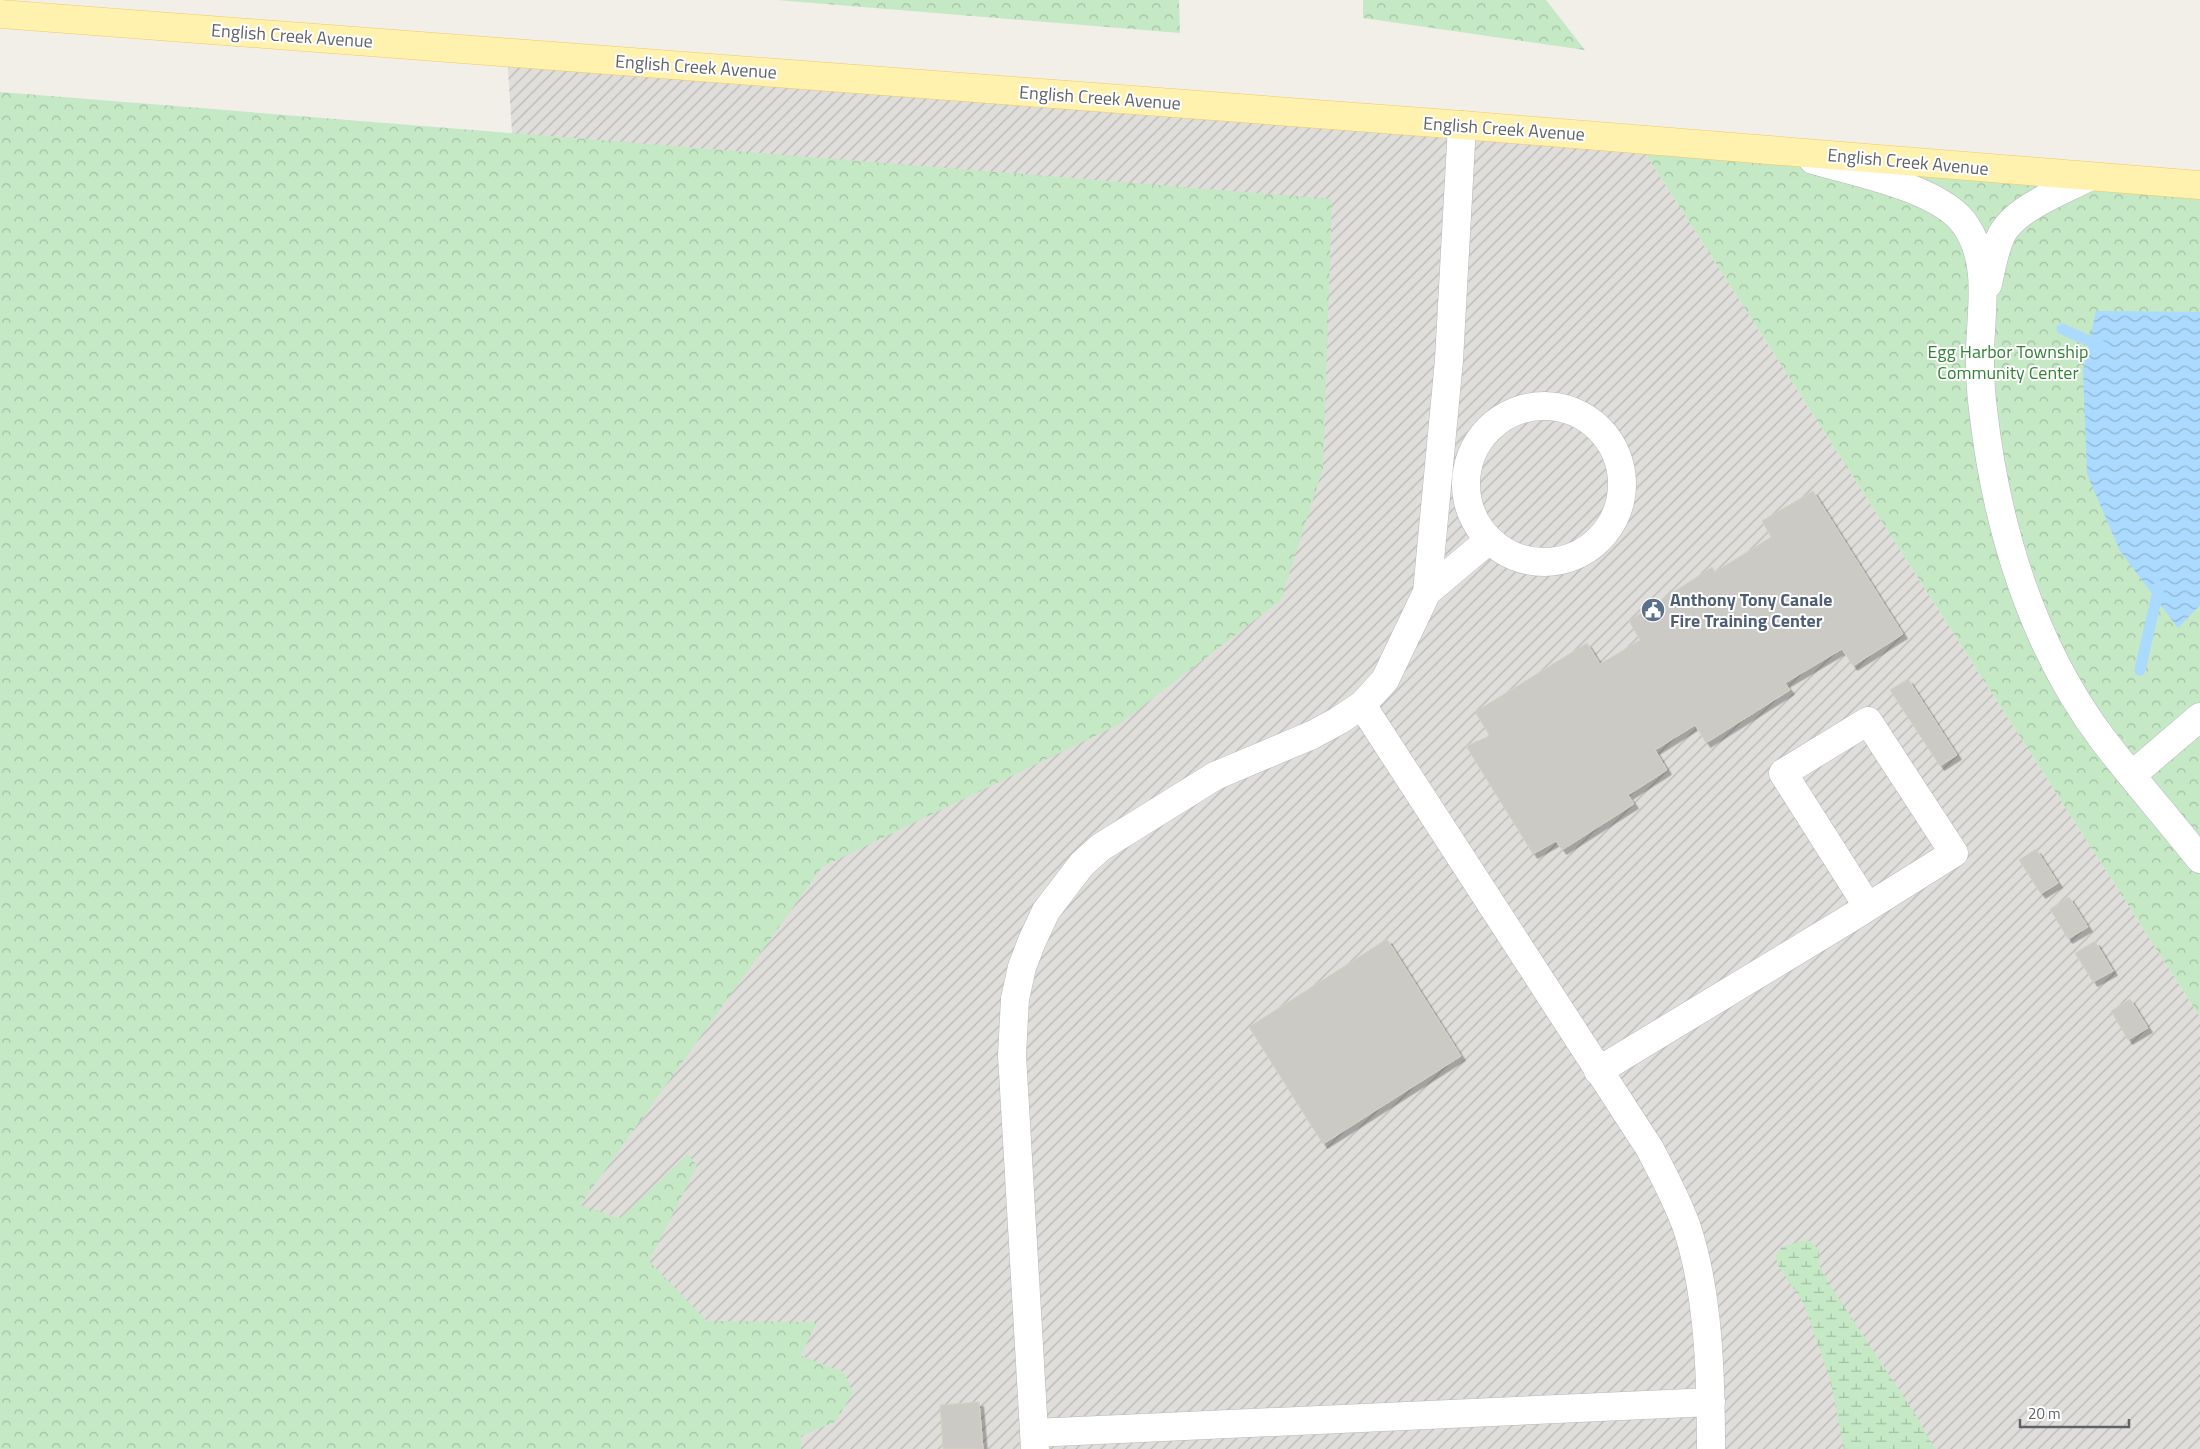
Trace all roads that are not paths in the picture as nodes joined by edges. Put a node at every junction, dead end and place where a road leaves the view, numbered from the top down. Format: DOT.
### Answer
graph roads {
  1 [pos="0,14"];
  2 [pos="1462,125"];
  3 [pos="1791,153"];
  4 [pos="2089,177"];
  5 [pos="2200,186"];
  6 [pos="1983,305"];
  7 [pos="1490,540"];
  8 [pos="1427,592"];
  9 [pos="1362,705"];
  10 [pos="2200,717"];
  11 [pos="2132,775"];
  12 [pos="2200,859"];
  13 [pos="1868,907"];
  14 [pos="1598,1071"];
  15 [pos="1711,1402"];
  16 [pos="1035,1441"];
  17 [pos="1712,1449"];
  1 -- 2 [label="main road, English Creek Avenue"];
  2 -- 3 [label="main road, English Creek Avenue"];
  2 -- 8 [label="lane"];
  3 -- 4 [label="main road, English Creek Avenue"];
  3 -- 6 [label="lane"];
  4 -- 5 [label="main road, English Creek Avenue"];
  4 -- 6 [label="lane"];
  6 -- 11 [label="lane"];
  7 -- 7 [label="lane"];
  7 -- 8 [label="lane"];
  8 -- 9 [label="lane"];
  9 -- 14 [label="lane"];
  9 -- 16 [label="lane"];
  10 -- 11 [label="lane"];
  11 -- 12 [label="lane"];
  13 -- 13 [label="lane"];
  13 -- 14 [label="lane"];
  14 -- 15 [label="lane"];
  15 -- 16 [label="lane"];
  15 -- 17 [label="lane"];
}
